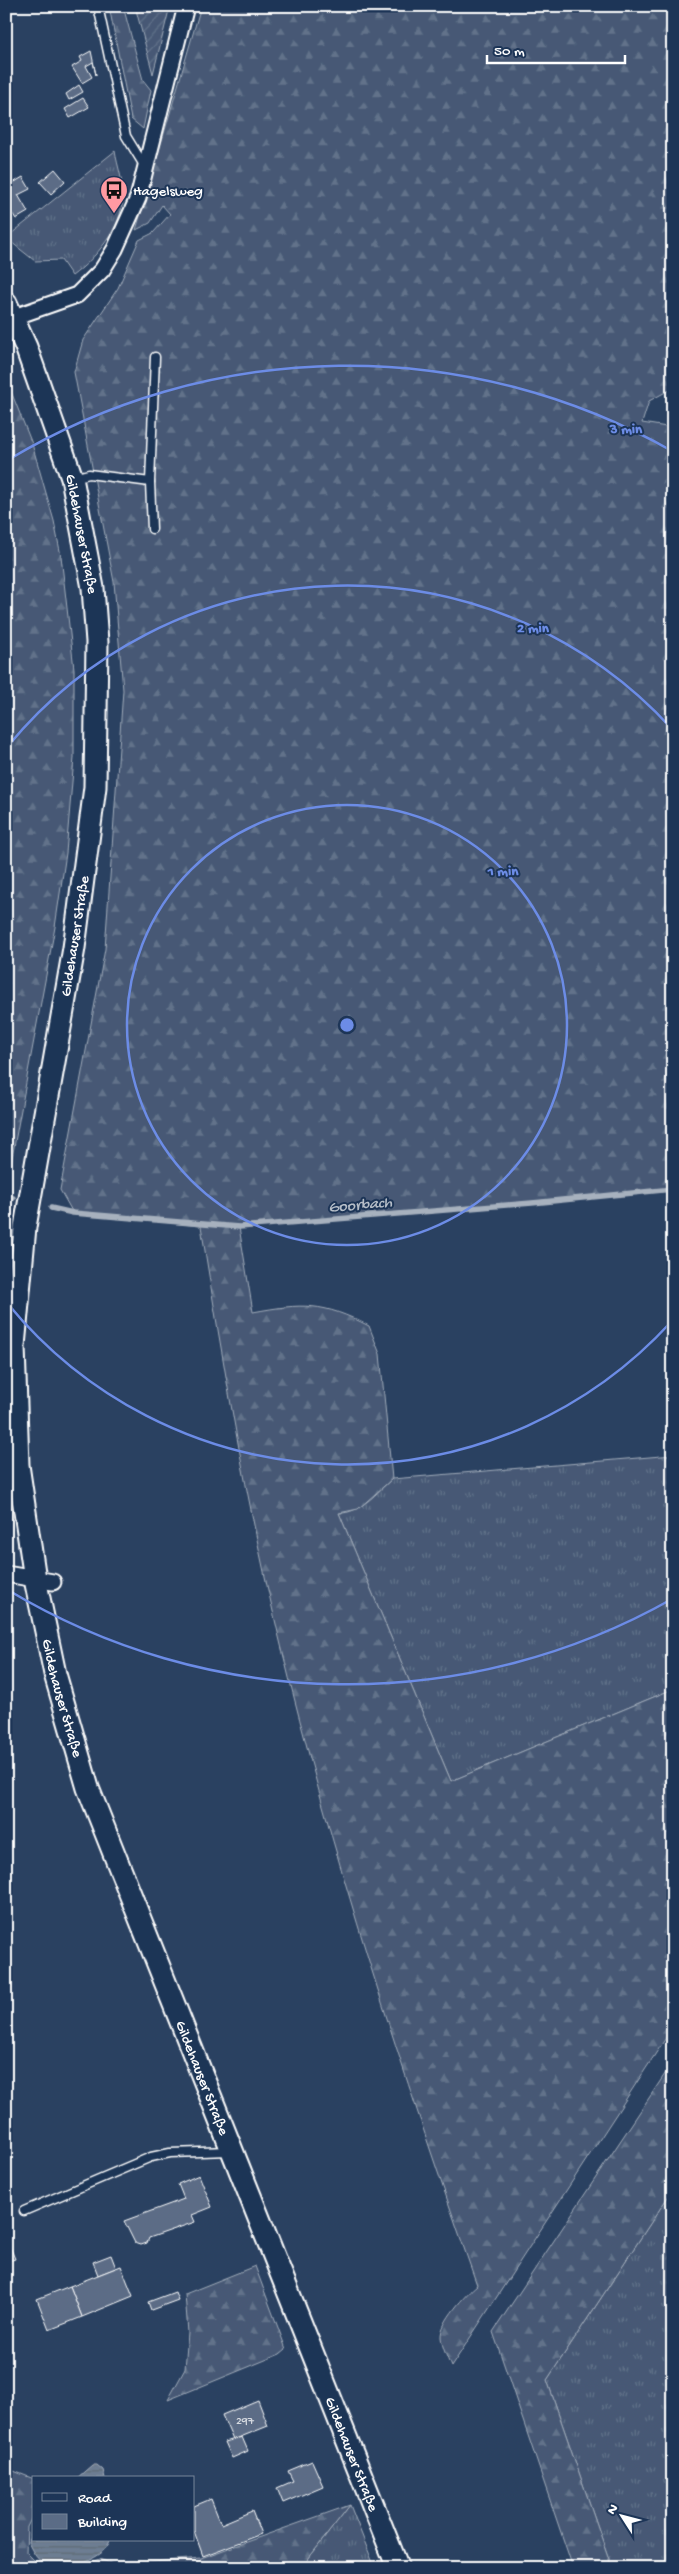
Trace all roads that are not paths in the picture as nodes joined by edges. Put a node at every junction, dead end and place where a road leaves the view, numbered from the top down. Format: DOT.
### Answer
graph roads {
  1 [pos="98,6"];
  2 [pos="186,6"];
  3 [pos="145,167"];
  4 [pos="10,310"];
  5 [pos="155,356"];
  6 [pos="72,478"];
  7 [pos="150,482"];
  8 [pos="152,529"];
  9 [pos="6,1574"];
  10 [pos="44,1580"];
  11 [pos="232,2151"];
  12 [pos="24,2210"];
  13 [pos="398,2568"];
  1 -- 3 [label="lane"];
  2 -- 3 [label="street"];
  3 -- 4 [label="street"];
  4 -- 6 [label="main road, Gildehauser Straße"];
  5 -- 7 [label="lane"];
  6 -- 7 [label="lane"];
  6 -- 10 [label="main road, Gildehauser Straße"];
  7 -- 8 [label="lane"];
  9 -- 10 [label="street"];
  10 -- 11 [label="main road, Gildehauser Straße"];
  11 -- 12 [label="lane"];
  11 -- 13 [label="main road, Gildehauser Straße"];
}
